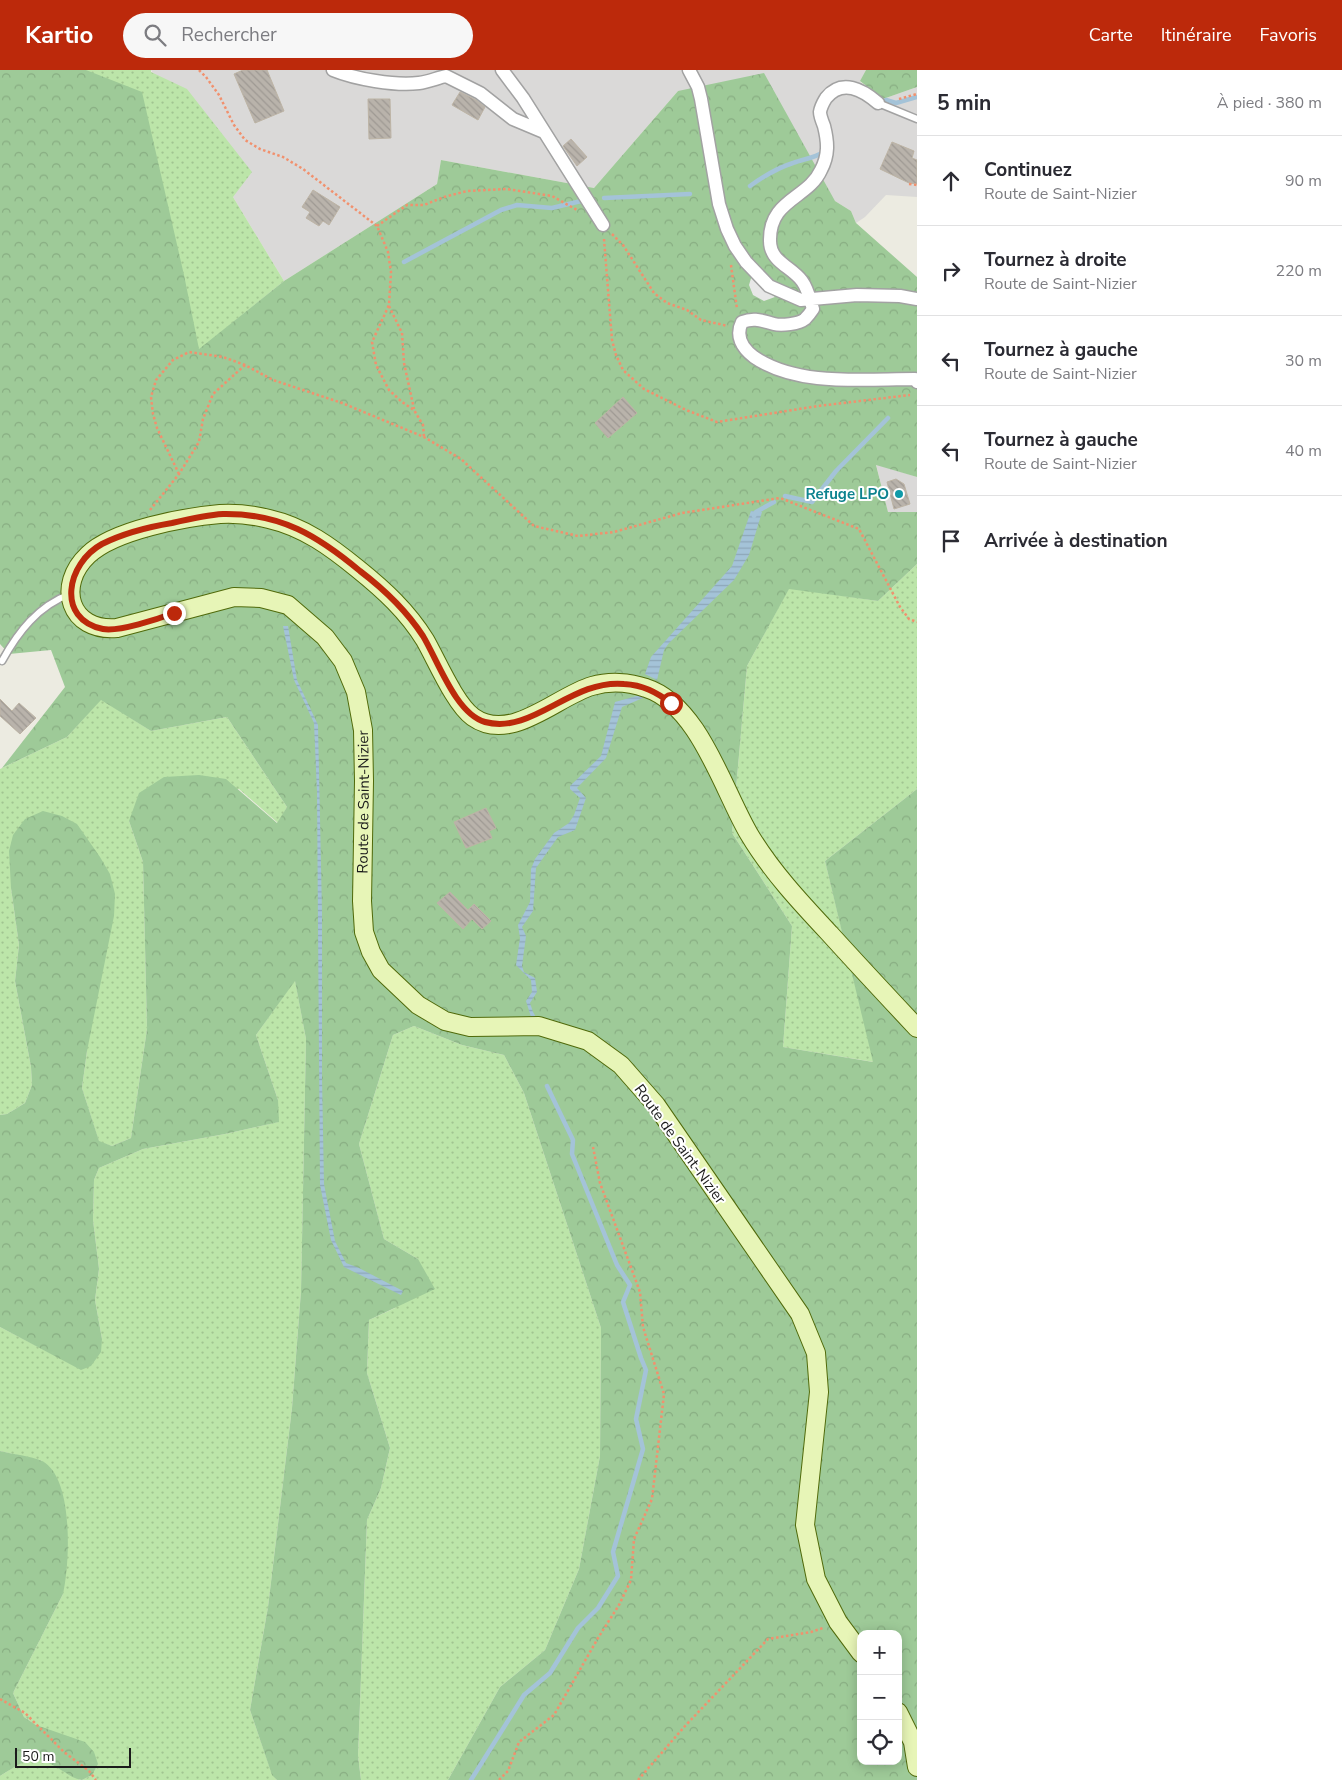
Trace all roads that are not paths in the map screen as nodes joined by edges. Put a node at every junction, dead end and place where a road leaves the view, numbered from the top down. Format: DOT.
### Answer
graph roads {
  1 [pos="333,70"];
  2 [pos="502,70"];
  3 [pos="690,70"];
  4 [pos="878,103"];
  5 [pos="917,119"];
  6 [pos="544,132"];
  7 [pos="603,226"];
  8 [pos="810,299"];
  9 [pos="917,299"];
  10 [pos="916,388"];
  11 [pos="71,593"];
  12 [pos="2,661"];
  13 [pos="917,1028"];
  14 [pos="857,1648"];
  15 [pos="902,1720"];
  16 [pos="917,1767"];
  1 -- 6 [label="street"];
  2 -- 6 [label="street"];
  3 -- 8 [label="street"];
  4 -- 5 [label="lane"];
  4 -- 8 [label="street"];
  6 -- 7 [label="street"];
  8 -- 9 [label="street"];
  8 -- 10 [label="street"];
  11 -- 12 [label="lane"];
  11 -- 13 [label="main road"];
  11 -- 14 [label="main road, Route de Saint-Nizier"];
  15 -- 16 [label="main road"];
}
